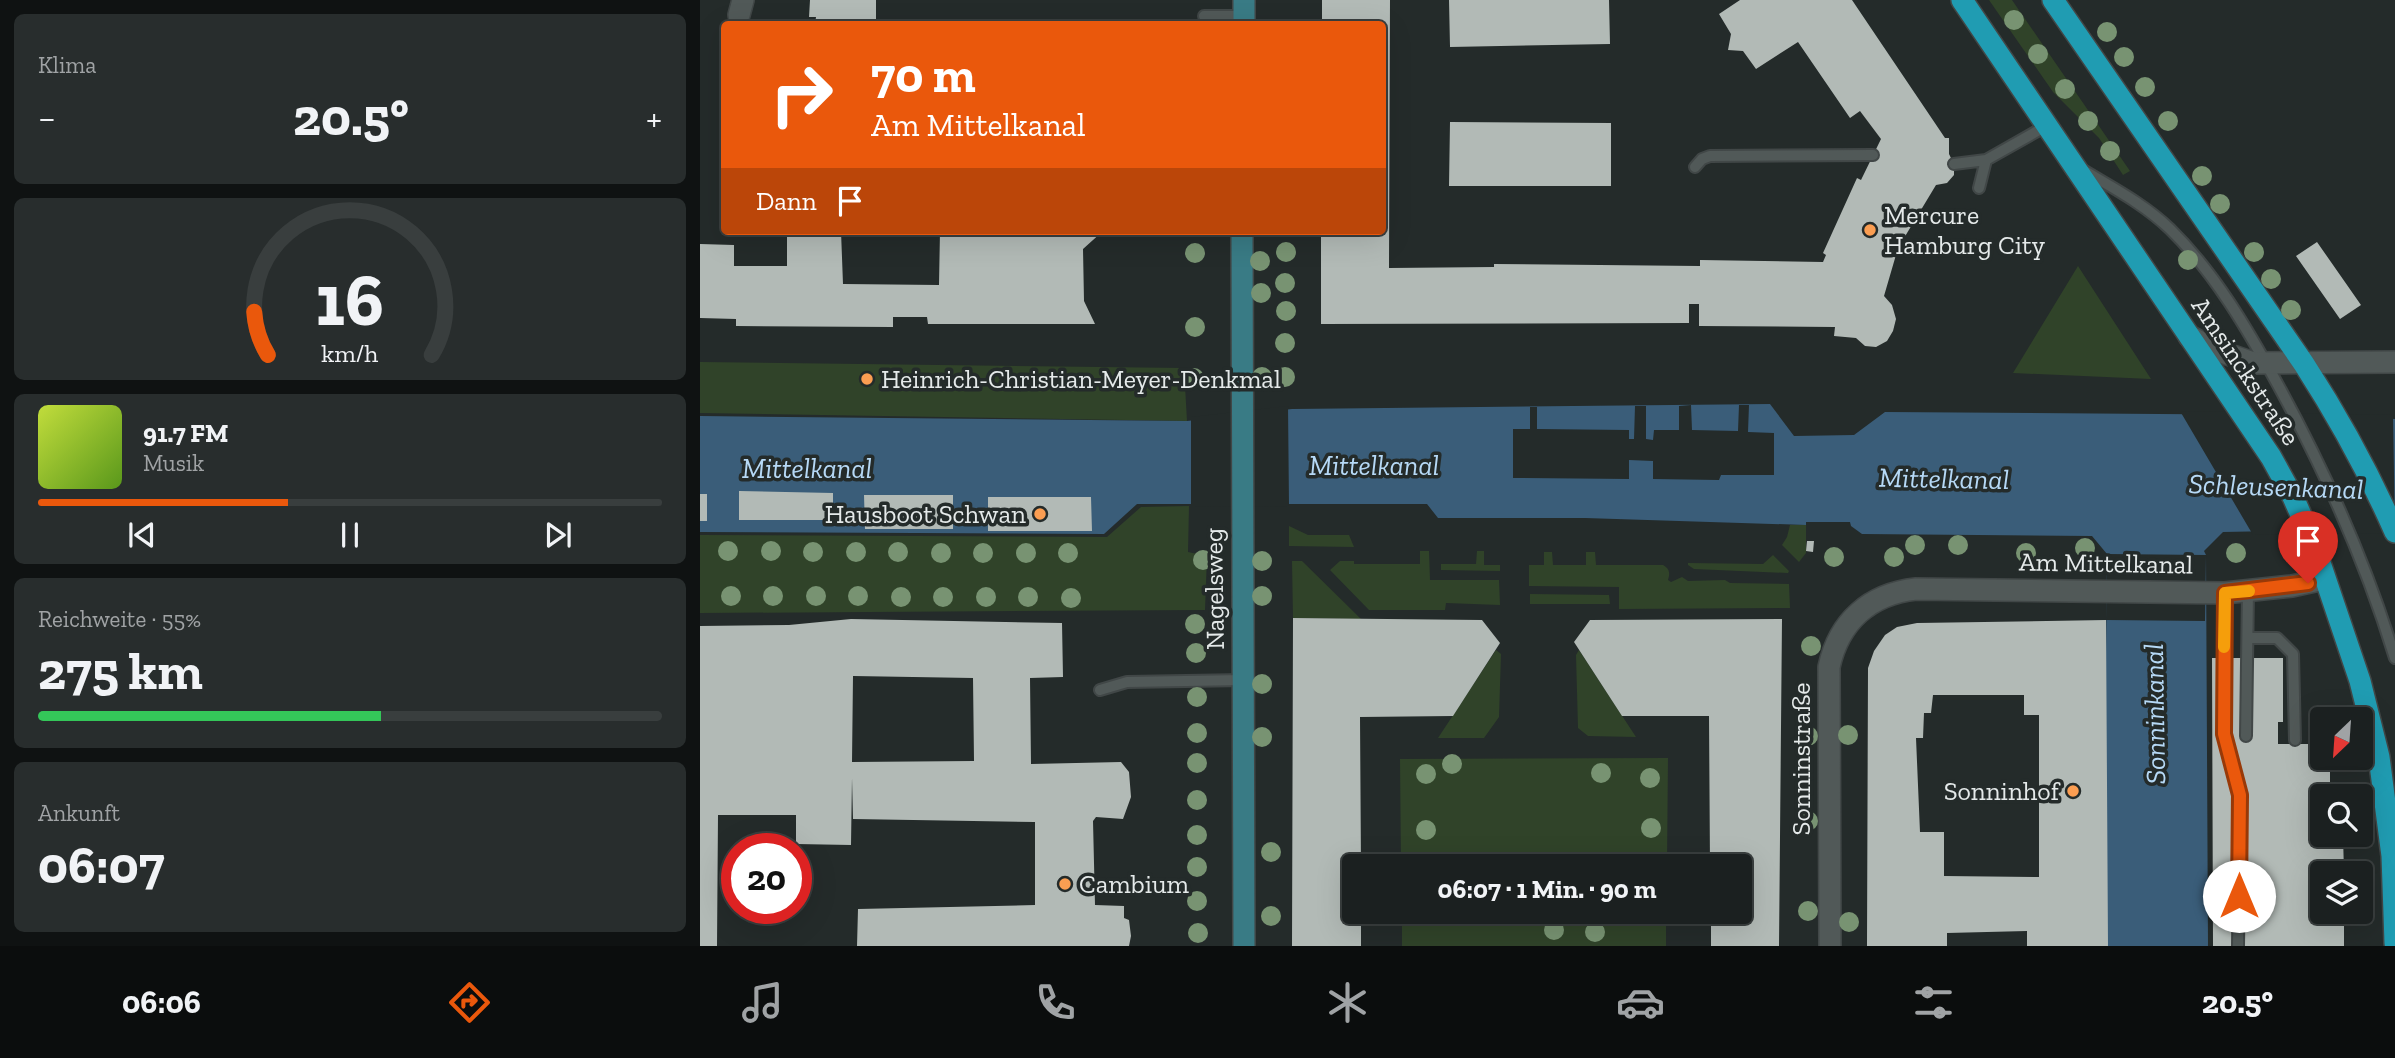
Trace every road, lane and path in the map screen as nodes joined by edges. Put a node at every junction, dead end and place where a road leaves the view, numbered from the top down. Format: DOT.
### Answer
graph roads {
  1 [pos="1962,0"];
  2 [pos="2053,0"];
  3 [pos="1244,13"];
  4 [pos="1204,16"];
  5 [pos="2048,125"];
  6 [pos="1873,155"];
  7 [pos="1986,160"];
  8 [pos="1954,164"];
  9 [pos="2074,165"];
  10 [pos="1695,167"];
  11 [pos="1979,188"];
  12 [pos="1242,235"];
  13 [pos="2189,335"];
  14 [pos="2395,362"];
  15 [pos="2267,364"];
  16 [pos="2304,364"];
  17 [pos="2395,532"];
  18 [pos="2324,579"];
  19 [pos="2248,591"];
  20 [pos="2215,593"];
  21 [pos="1886,594"];
  22 [pos="2248,638"];
  23 [pos="2395,658"];
  24 [pos="1244,680"];
  25 [pos="1100,690"];
  26 [pos="2246,736"];
  27 [pos="2295,740"];
  28 [pos="2395,943"];
  29 [pos="1244,946"];
  30 [pos="1830,946"];
  31 [pos="2238,946"];
  1 -- 5 [label="main road, Amsinckstraße"];
  2 -- 16 [label="main road, Amsinckstraße"];
  3 -- 4 [label="lane"];
  5 -- 7 [label="lane"];
  5 -- 9 [label="main road, Amsinckstraße"];
  6 -- 10 [label="lane"];
  7 -- 8 [label="lane"];
  7 -- 11 [label="lane"];
  9 -- 13 [label="main road, Amsinckstraße"];
  9 -- 15 [label="lane"];
  12 -- 24 [label="street, Nagelsweg"];
  13 -- 15 [label="street"];
  13 -- 18 [label="main road, Amsinckstraße"];
  14 -- 16 [label="street"];
  15 -- 16 [label="street"];
  15 -- 23 [label="lane"];
  16 -- 17 [label="main road, Amsinckstraße"];
  18 -- 19 [label="street, Am Mittelkanal"];
  18 -- 28 [label="main road, Amsinckstraße"];
  19 -- 20 [label="street, Am Mittelkanal"];
  19 -- 22 [label="lane"];
  20 -- 21 [label="street, Am Mittelkanal"];
  20 -- 31 [label="lane"];
  21 -- 30 [label="street, Sonninstraße"];
  22 -- 26 [label="lane"];
  22 -- 27 [label="lane"];
  24 -- 25 [label="lane"];
  24 -- 29 [label="street, Nagelsweg"];
}
